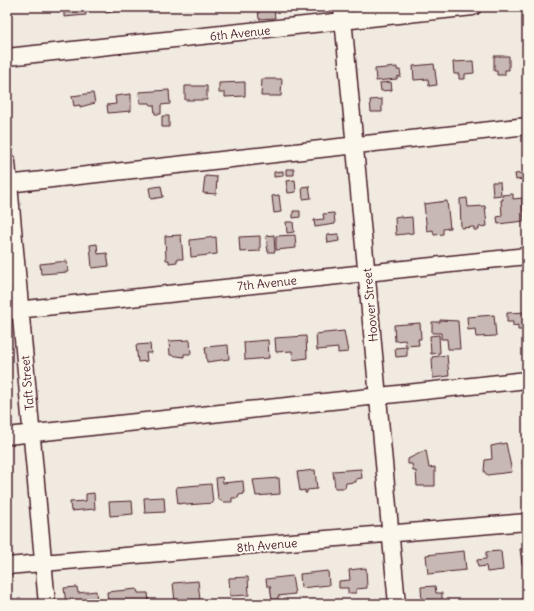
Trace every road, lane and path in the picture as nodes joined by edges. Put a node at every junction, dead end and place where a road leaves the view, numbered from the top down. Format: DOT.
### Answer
graph roads {
  1 [pos="473,7"];
  2 [pos="343,14"];
  3 [pos="7,57"];
  4 [pos="527,126"];
  5 [pos="356,145"];
  6 [pos="7,162"];
  7 [pos="8,183"];
  8 [pos="527,256"];
  9 [pos="367,273"];
  10 [pos="14,310"];
  11 [pos="527,380"];
  12 [pos="378,396"];
  13 [pos="31,433"];
  14 [pos="7,436"];
  15 [pos="527,522"];
  16 [pos="391,534"];
  17 [pos="44,563"];
  18 [pos="7,566"];
  19 [pos="47,604"];
  20 [pos="397,604"];
  1 -- 2 [label="street, 6th Avenue"];
  2 -- 3 [label="street, 6th Avenue"];
  2 -- 5 [label="street, Hoover Street"];
  4 -- 5 [label="street"];
  5 -- 7 [label="street"];
  5 -- 9 [label="street, Hoover Street"];
  6 -- 7 [label="street, Taft Street"];
  7 -- 10 [label="street, Taft Street"];
  8 -- 9 [label="street, 7th Avenue"];
  9 -- 10 [label="street, 7th Avenue"];
  9 -- 12 [label="street, Hoover Street"];
  10 -- 13 [label="street, Taft Street"];
  11 -- 12 [label="street"];
  12 -- 13 [label="street"];
  12 -- 16 [label="street, Hoover Street"];
  13 -- 14 [label="street"];
  13 -- 17 [label="street, Taft Street"];
  15 -- 16 [label="street, 8th Avenue"];
  16 -- 17 [label="street, 8th Avenue"];
  16 -- 20 [label="street, Hoover Street"];
  17 -- 18 [label="street, 8th Avenue"];
  17 -- 19 [label="street, Taft Street"];
}
